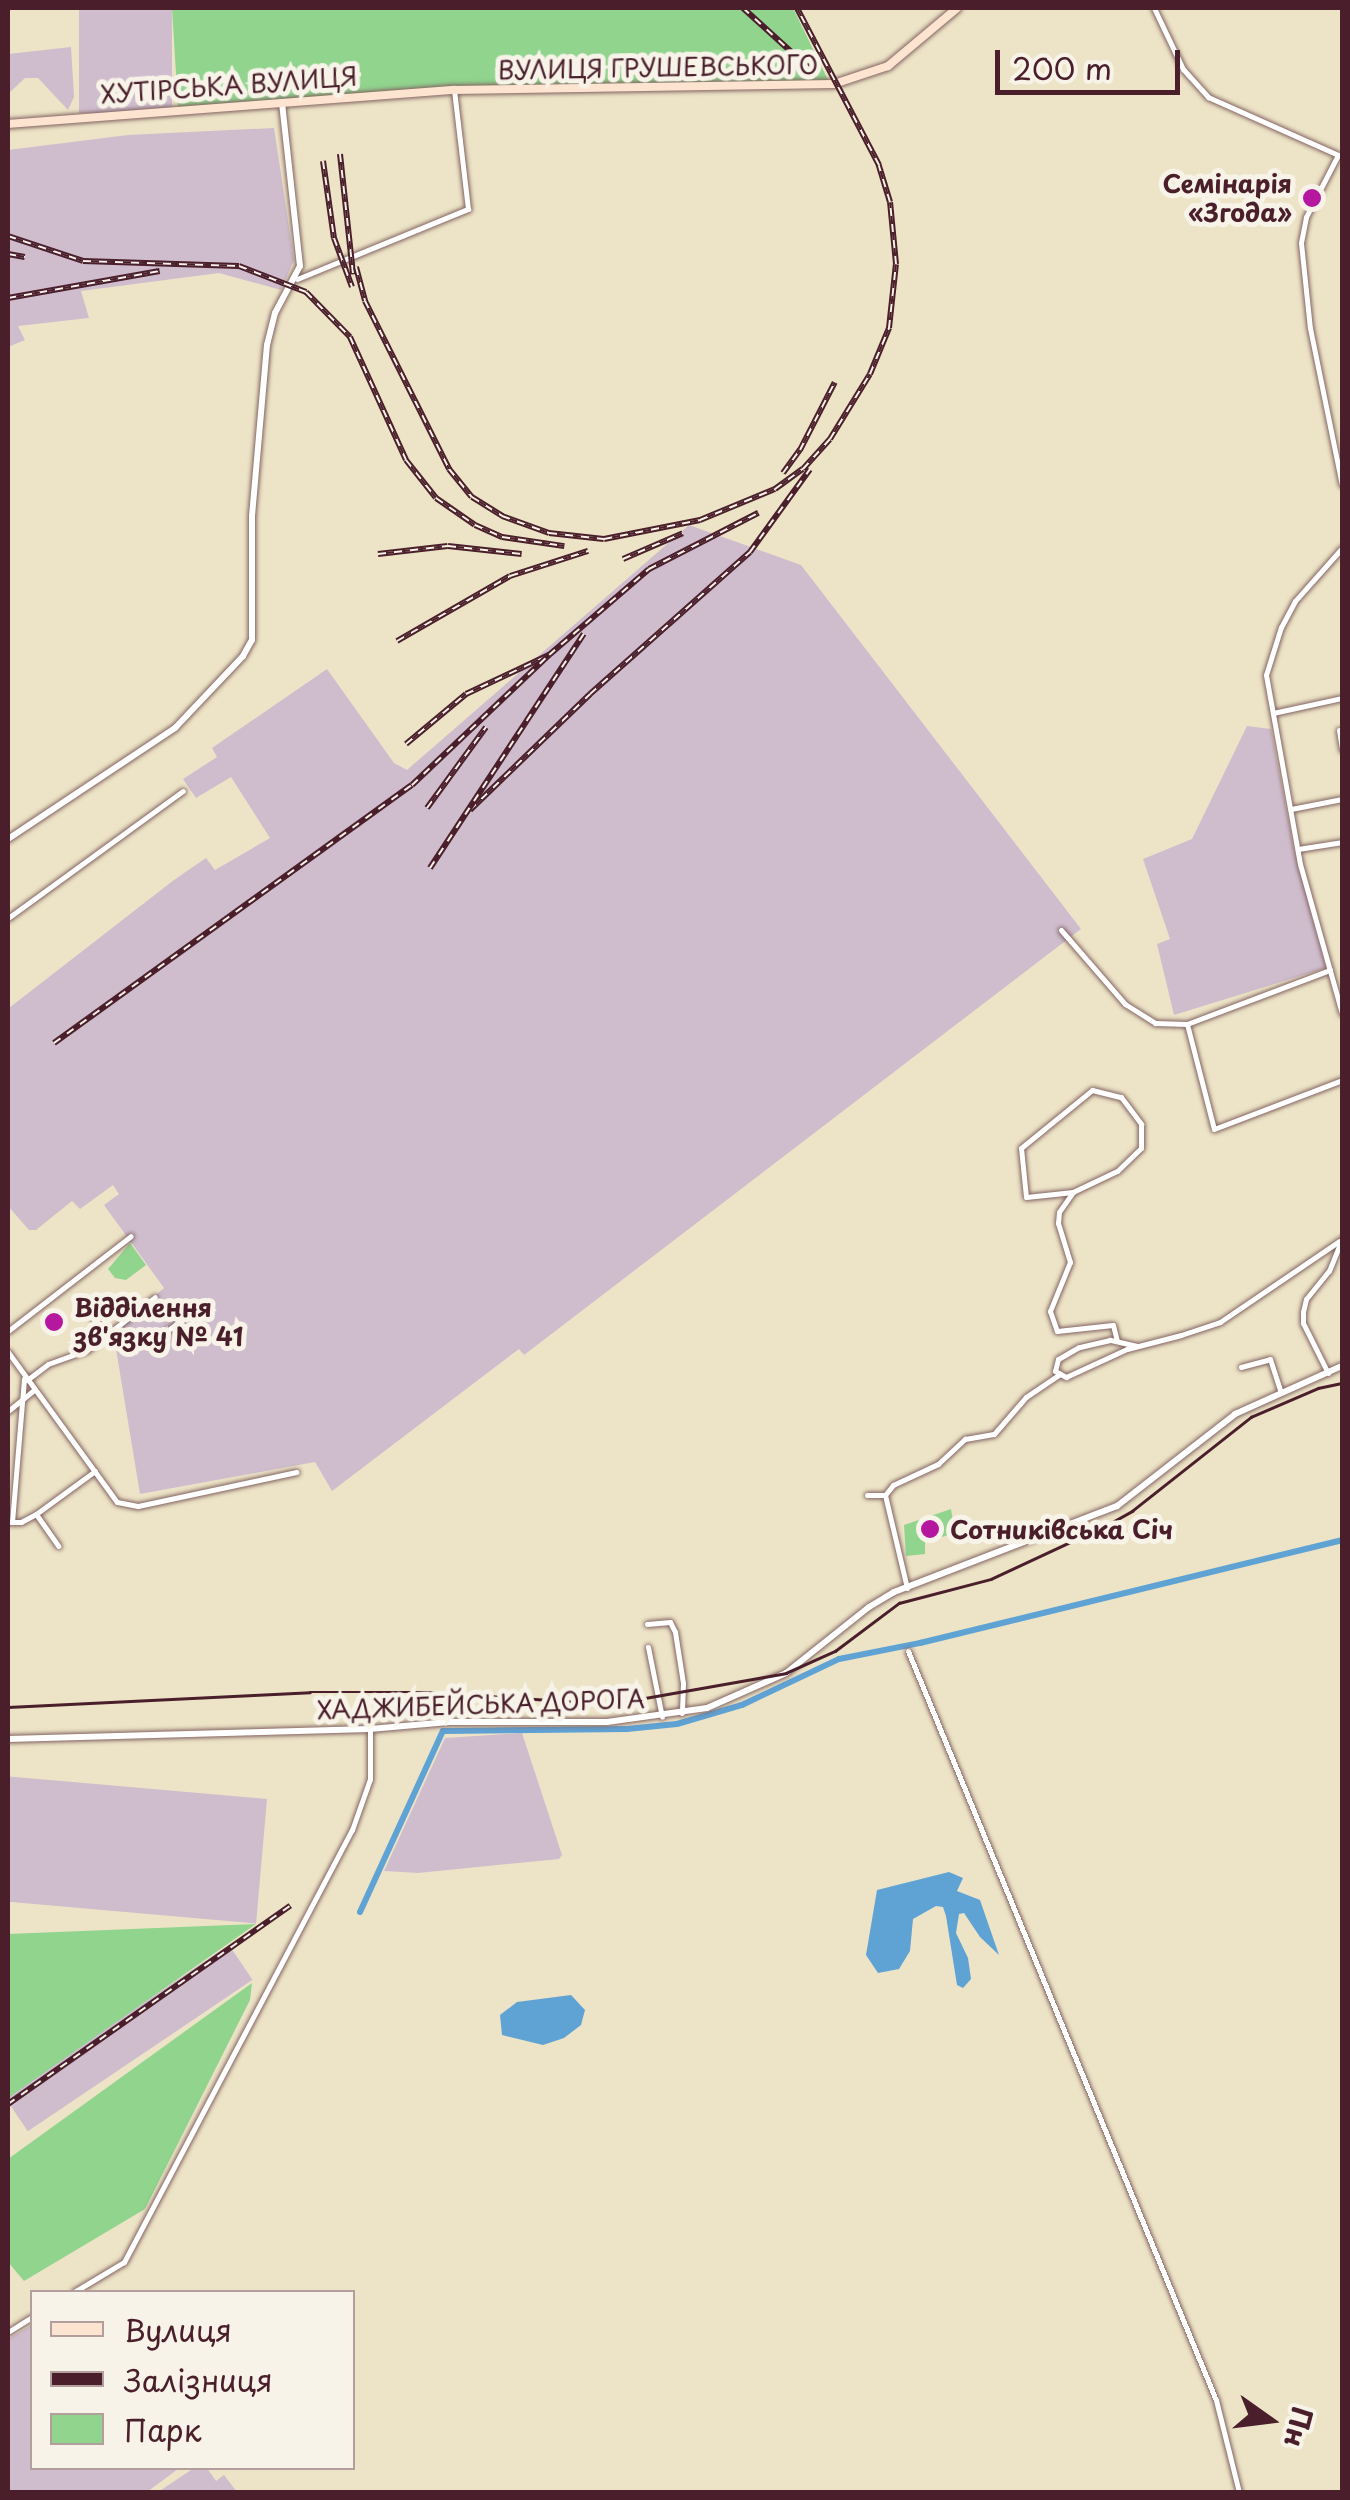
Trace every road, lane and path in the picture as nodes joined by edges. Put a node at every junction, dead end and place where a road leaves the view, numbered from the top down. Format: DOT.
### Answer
graph roads {
  1 [pos="958,8"];
  2 [pos="1154,8"];
  3 [pos="454,90"];
  4 [pos="282,102"];
  5 [pos="8,124"];
  6 [pos="1340,156"];
  7 [pos="297,279"];
  8 [pos="1342,485"];
  9 [pos="1342,548"];
  10 [pos="1342,698"];
  11 [pos="1273,714"];
  12 [pos="1339,730"];
  13 [pos="1342,750"];
  14 [pos="183,791"];
  15 [pos="1342,799"];
  16 [pos="1290,808"];
  17 [pos="8,839"];
  18 [pos="1342,842"];
  19 [pos="1298,850"];
  20 [pos="8,918"];
  21 [pos="1060,930"];
  22 [pos="1330,970"];
  23 [pos="1340,996"];
  24 [pos="1342,1013"];
  25 [pos="1187,1024"];
  26 [pos="1342,1080"];
  27 [pos="1074,1192"];
  28 [pos="131,1236"];
  29 [pos="1341,1240"];
  30 [pos="155,1297"];
  31 [pos="80,1299"];
  32 [pos="198,1308"];
  33 [pos="8,1331"];
  34 [pos="107,1336"];
  35 [pos="1117,1341"];
  36 [pos="1137,1346"];
  37 [pos="8,1352"];
  38 [pos="1240,1366"];
  39 [pos="1342,1366"];
  40 [pos="1328,1372"];
  41 [pos="1060,1374"];
  42 [pos="26,1378"];
  43 [pos="34,1390"];
  44 [pos="1280,1390"];
  45 [pos="20,1402"];
  46 [pos="8,1412"];
  47 [pos="95,1471"];
  48 [pos="296,1472"];
  49 [pos="868,1494"];
  50 [pos="885,1495"];
  51 [pos="36,1514"];
  52 [pos="10,1522"];
  53 [pos="58,1546"];
  54 [pos="907,1588"];
  55 [pos="647,1624"];
  56 [pos="648,1647"];
  57 [pos="908,1650"];
  58 [pos="682,1714"];
  59 [pos="662,1717"];
  60 [pos="370,1729"];
  61 [pos="8,1739"];
  62 [pos="77,2290"];
  63 [pos="30,2318"];
  64 [pos="8,2332"];
  65 [pos="1239,2492"];
  1 -- 3 [label="main road, ВУЛИЦЯ ГРУШЕВСЬКОГО"];
  2 -- 6 [label="street"];
  3 -- 4 [label="main road, ХУТІРСЬКА ВУЛИЦЯ"];
  3 -- 7 [label="street"];
  4 -- 5 [label="main road, ХУТІРСЬКА ВУЛИЦЯ"];
  4 -- 7 [label="street"];
  6 -- 8 [label="street"];
  7 -- 17 [label="street"];
  9 -- 11 [label="street"];
  10 -- 11 [label="street"];
  11 -- 16 [label="street"];
  12 -- 13 [label="street"];
  14 -- 20 [label="street"];
  15 -- 16 [label="street"];
  16 -- 19 [label="street"];
  18 -- 19 [label="street"];
  19 -- 22 [label="street"];
  21 -- 25 [label="street"];
  22 -- 23 [label="street"];
  22 -- 25 [label="street"];
  23 -- 24 [label="street"];
  25 -- 26 [label="street"];
  27 -- 27 [label="street"];
  27 -- 35 [label="street"];
  28 -- 33 [label="street"];
  29 -- 36 [label="street"];
  29 -- 40 [label="street"];
  30 -- 34 [label="street"];
  31 -- 34 [label="street"];
  32 -- 34 [label="street"];
  34 -- 42 [label="street"];
  35 -- 36 [label="street"];
  35 -- 41 [label="street"];
  36 -- 41 [label="street"];
  37 -- 42 [label="street"];
  38 -- 44 [label="street"];
  39 -- 40 [label="street, ХАДЖИБЕЙСЬКА ДОРОГА"];
  40 -- 44 [label="street, ХАДЖИБЕЙСЬКА ДОРОГА"];
  41 -- 50 [label="street"];
  42 -- 43 [label="street"];
  42 -- 45 [label="street"];
  43 -- 45 [label="street"];
  43 -- 47 [label="street"];
  44 -- 54 [label="street, ХАДЖИБЕЙСЬКА ДОРОГА"];
  45 -- 46 [label="street"];
  45 -- 52 [label="street"];
  47 -- 48 [label="street"];
  47 -- 51 [label="street"];
  49 -- 50 [label="street"];
  50 -- 54 [label="street"];
  51 -- 52 [label="street"];
  51 -- 53 [label="street"];
  54 -- 58 [label="street, ХАДЖИБЕЙСЬКА ДОРОГА"];
  55 -- 58 [label="street"];
  56 -- 59 [label="street"];
  57 -- 65 [label="street"];
  58 -- 59 [label="street, ХАДЖИБЕЙСЬКА ДОРОГА"];
  59 -- 60 [label="street, ХАДЖИБЕЙСЬКА ДОРОГА"];
  60 -- 61 [label="street, ХАДЖИБЕЙСЬКА ДОРОГА"];
  60 -- 62 [label="street"];
  63 -- 64 [label="street"];
}
